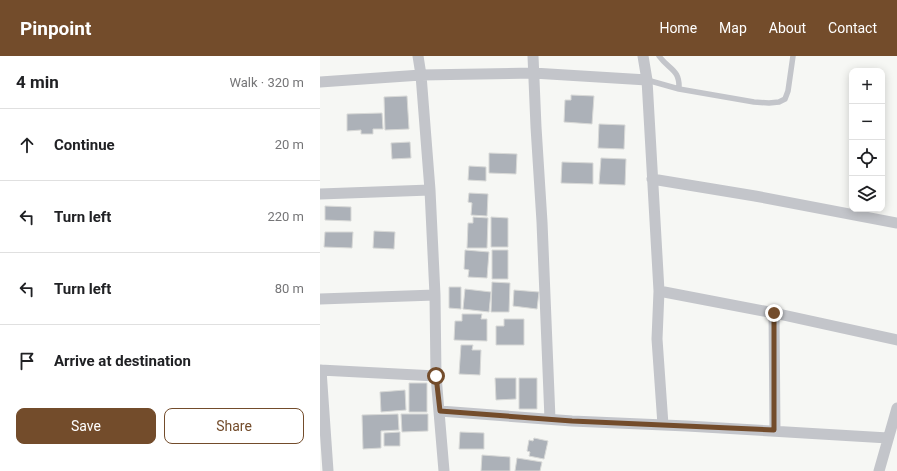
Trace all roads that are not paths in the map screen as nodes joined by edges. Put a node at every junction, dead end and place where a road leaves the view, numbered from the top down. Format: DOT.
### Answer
graph roads {
  1 [pos="418,56"];
  2 [pos="533,56"];
  3 [pos="643,56"];
  4 [pos="659,56"];
  5 [pos="793,56"];
  6 [pos="533,73"];
  7 [pos="421,75"];
  8 [pos="647,80"];
  9 [pos="320,82"];
  10 [pos="679,89"];
  11 [pos="652,179"];
  12 [pos="430,190"];
  13 [pos="320,194"];
  14 [pos="897,223"];
  15 [pos="659,291"];
  16 [pos="436,295"];
  17 [pos="320,299"];
  18 [pos="774,313"];
  19 [pos="897,340"];
  20 [pos="321,370"];
  21 [pos="436,376"];
  22 [pos="897,408"];
  23 [pos="440,411"];
  24 [pos="550,419"];
  25 [pos="663,425"];
  26 [pos="774,430"];
  27 [pos="888,438"];
  28 [pos="328,471"];
  29 [pos="444,471"];
  30 [pos="879,471"];
  1 -- 7 [label="street"];
  2 -- 6 [label="street"];
  3 -- 8 [label="street"];
  4 -- 10 [label="lane"];
  5 -- 10 [label="lane"];
  6 -- 7 [label="street"];
  6 -- 8 [label="street"];
  6 -- 24 [label="street"];
  7 -- 9 [label="street"];
  7 -- 12 [label="street"];
  8 -- 10 [label="lane"];
  8 -- 11 [label="street"];
  11 -- 14 [label="street"];
  11 -- 15 [label="street"];
  12 -- 13 [label="street"];
  12 -- 16 [label="street"];
  15 -- 18 [label="street"];
  15 -- 25 [label="street"];
  16 -- 17 [label="street"];
  16 -- 21 [label="street"];
  18 -- 19 [label="street"];
  18 -- 26 [label="street"];
  20 -- 21 [label="street"];
  20 -- 28 [label="street"];
  21 -- 23 [label="street"];
  22 -- 27 [label="street"];
  23 -- 24 [label="street"];
  23 -- 29 [label="street"];
  24 -- 25 [label="street"];
  25 -- 26 [label="street"];
  26 -- 27 [label="street"];
  27 -- 30 [label="street"];
}
